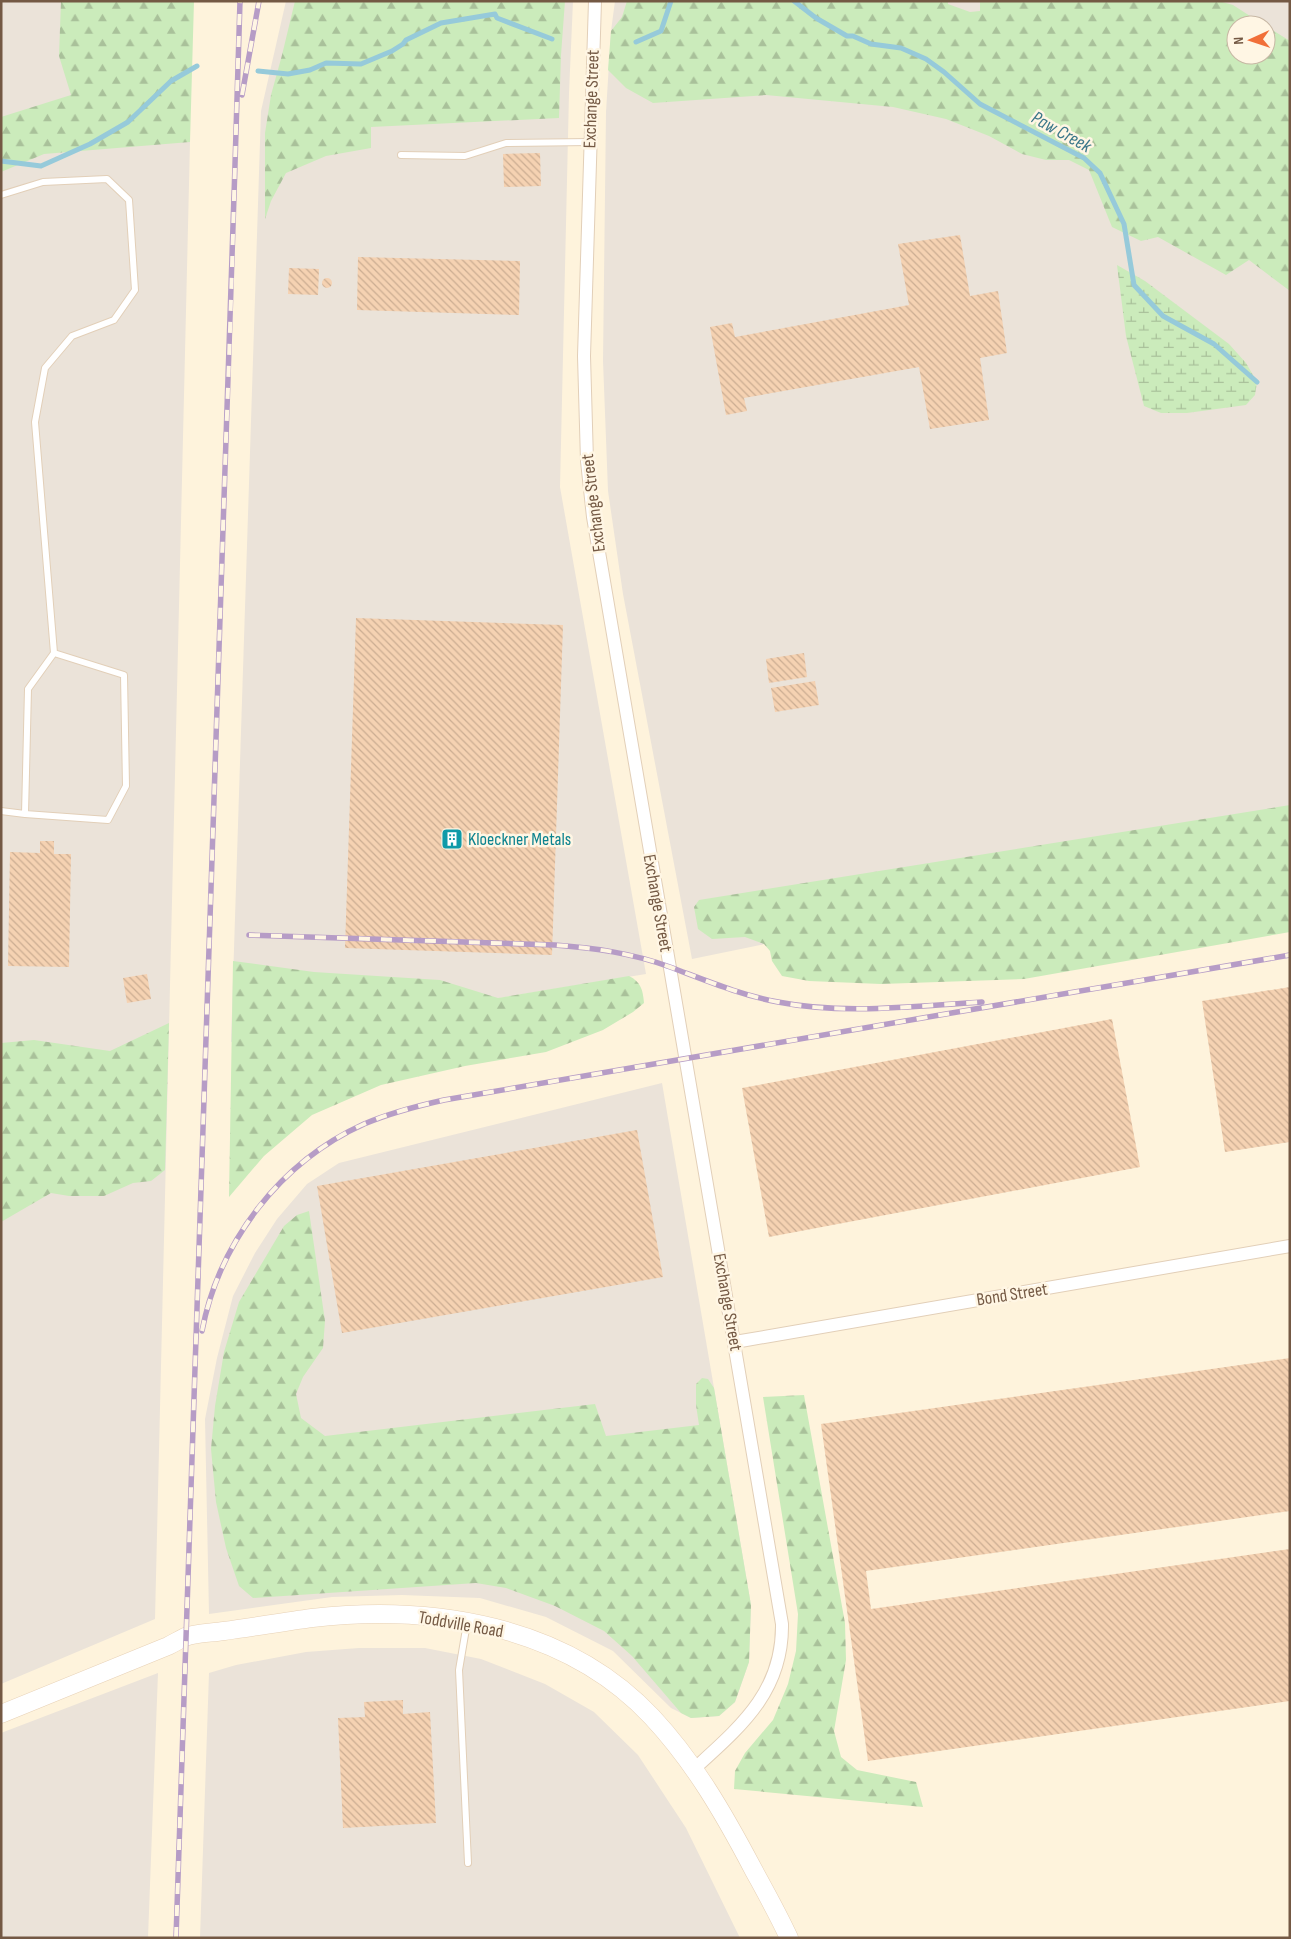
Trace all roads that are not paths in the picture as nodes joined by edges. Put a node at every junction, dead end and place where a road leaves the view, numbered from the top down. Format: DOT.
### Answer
graph roads {
  1 [pos="595,1"];
  2 [pos="590,142"];
  3 [pos="402,155"];
  4 [pos="1,195"];
  5 [pos="54,653"];
  6 [pos="1,812"];
  7 [pos="25,814"];
  8 [pos="1290,1246"];
  9 [pos="735,1342"];
  10 [pos="468,1622"];
  11 [pos="1,1714"];
  12 [pos="694,1769"];
  13 [pos="468,1863"];
  14 [pos="789,1938"];
  1 -- 2 [label="street, Exchange Street"];
  2 -- 3 [label="lane"];
  2 -- 9 [label="street, Exchange Street"];
  4 -- 5 [label="lane"];
  5 -- 7 [label="lane"];
  5 -- 7 [label="lane"];
  6 -- 7 [label="lane"];
  8 -- 9 [label="street, Bond Street"];
  9 -- 12 [label="street, Exchange Street"];
  10 -- 11 [label="street, Toddville Road"];
  10 -- 12 [label="street, Toddville Road"];
  10 -- 13 [label="lane"];
  12 -- 14 [label="street, Toddville Road"];
}
